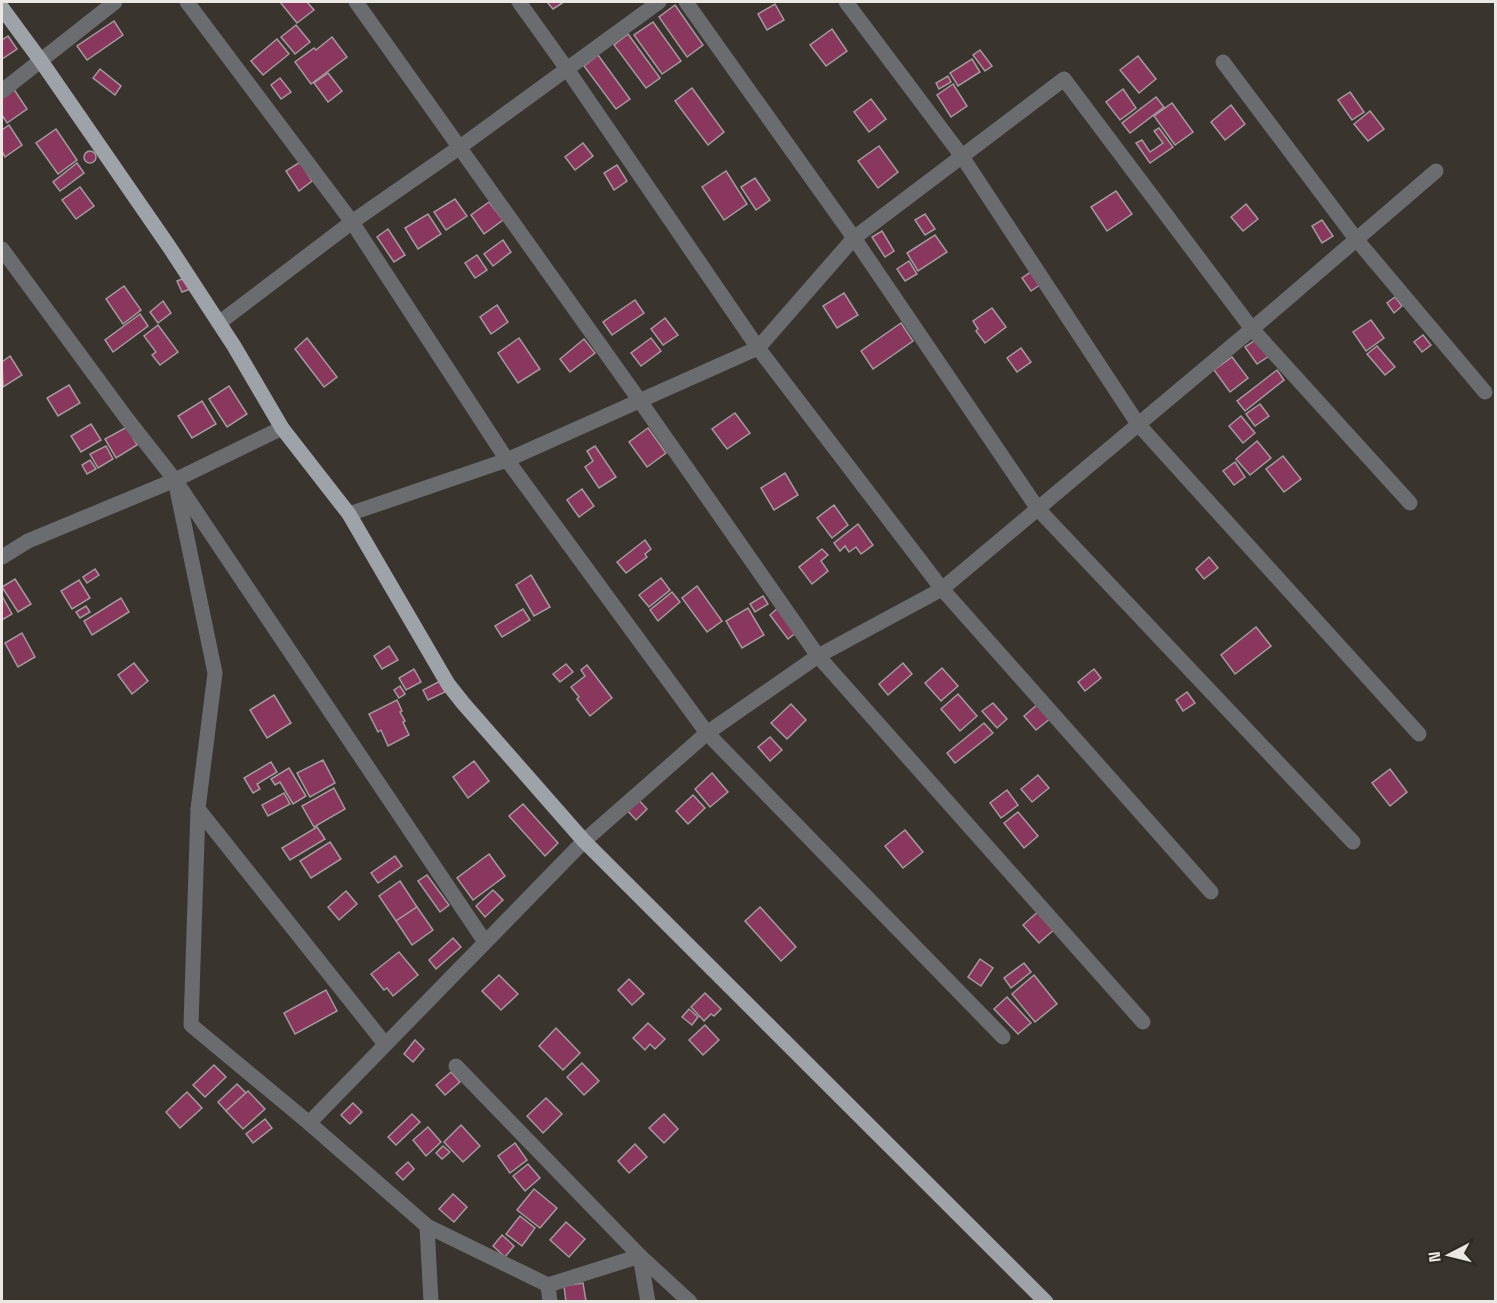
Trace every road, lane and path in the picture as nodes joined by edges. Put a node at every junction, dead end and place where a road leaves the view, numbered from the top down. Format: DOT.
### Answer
graph roads {
  1 [pos="115,2"];
  2 [pos="187,2"];
  3 [pos="356,2"];
  4 [pos="519,2"];
  5 [pos="659,2"];
  6 [pos="686,2"];
  7 [pos="846,2"];
  8 [pos="2,8"];
  9 [pos="42,61"];
  10 [pos="1223,62"];
  11 [pos="567,69"];
  12 [pos="2,91"];
  13 [pos="460,147"];
  14 [pos="961,155"];
  15 [pos="1436,171"];
  16 [pos="352,222"];
  17 [pos="854,238"];
  18 [pos="1356,239"];
  19 [pos="2,249"];
  20 [pos="219,323"];
  21 [pos="1252,329"];
  22 [pos="758,348"];
  23 [pos="1485,392"];
  24 [pos="640,401"];
  25 [pos="1138,424"];
  26 [pos="282,428"];
  27 [pos="507,460"];
  28 [pos="175,480"];
  29 [pos="1410,502"];
  30 [pos="1038,509"];
  31 [pos="349,514"];
  32 [pos="2,557"];
  33 [pos="942,589"];
  34 [pos="818,656"];
  35 [pos="707,733"];
  36 [pos="1419,735"];
  37 [pos="198,809"];
  38 [pos="584,842"];
  39 [pos="1353,842"];
  40 [pos="1211,892"];
  41 [pos="485,942"];
  42 [pos="1143,1022"];
  43 [pos="1003,1037"];
  44 [pos="385,1044"];
  45 [pos="456,1066"];
  46 [pos="309,1122"];
  47 [pos="426,1226"];
  48 [pos="640,1256"];
  49 [pos="548,1285"];
  50 [pos="431,1302"];
  51 [pos="550,1302"];
  52 [pos="648,1302"];
  53 [pos="690,1302"];
  54 [pos="1046,1302"];
  1 -- 9 [label="street"];
  2 -- 16 [label="street"];
  3 -- 13 [label="street"];
  4 -- 11 [label="street"];
  5 -- 11 [label="street"];
  6 -- 17 [label="street"];
  7 -- 14 [label="street"];
  8 -- 9 [label="main road"];
  9 -- 12 [label="street"];
  9 -- 20 [label="main road"];
  10 -- 18 [label="street"];
  11 -- 13 [label="street"];
  11 -- 22 [label="street"];
  13 -- 16 [label="street"];
  13 -- 24 [label="street"];
  14 -- 17 [label="street"];
  14 -- 21 [label="street"];
  14 -- 25 [label="street"];
  15 -- 18 [label="street"];
  16 -- 20 [label="street"];
  16 -- 27 [label="street"];
  17 -- 22 [label="street"];
  17 -- 30 [label="street"];
  18 -- 21 [label="street"];
  18 -- 23 [label="street"];
  19 -- 28 [label="street"];
  20 -- 26 [label="main road"];
  21 -- 25 [label="street"];
  21 -- 29 [label="street"];
  22 -- 24 [label="street"];
  22 -- 33 [label="street"];
  24 -- 27 [label="street"];
  24 -- 34 [label="street"];
  25 -- 30 [label="street"];
  25 -- 36 [label="street"];
  26 -- 28 [label="street"];
  26 -- 31 [label="main road"];
  27 -- 31 [label="street"];
  27 -- 35 [label="street"];
  28 -- 32 [label="street"];
  28 -- 37 [label="street"];
  28 -- 41 [label="street"];
  30 -- 33 [label="street"];
  30 -- 39 [label="street"];
  31 -- 38 [label="main road"];
  33 -- 34 [label="street"];
  33 -- 40 [label="street"];
  34 -- 35 [label="street"];
  34 -- 42 [label="street"];
  35 -- 38 [label="street"];
  35 -- 43 [label="street"];
  37 -- 44 [label="street"];
  37 -- 46 [label="street"];
  38 -- 41 [label="street"];
  38 -- 54 [label="main road"];
  41 -- 44 [label="street"];
  44 -- 46 [label="street"];
  45 -- 48 [label="street"];
  46 -- 47 [label="street"];
  47 -- 49 [label="street"];
  47 -- 50 [label="street"];
  48 -- 49 [label="street"];
  48 -- 52 [label="street"];
  48 -- 53 [label="street"];
  49 -- 51 [label="street"];
}
